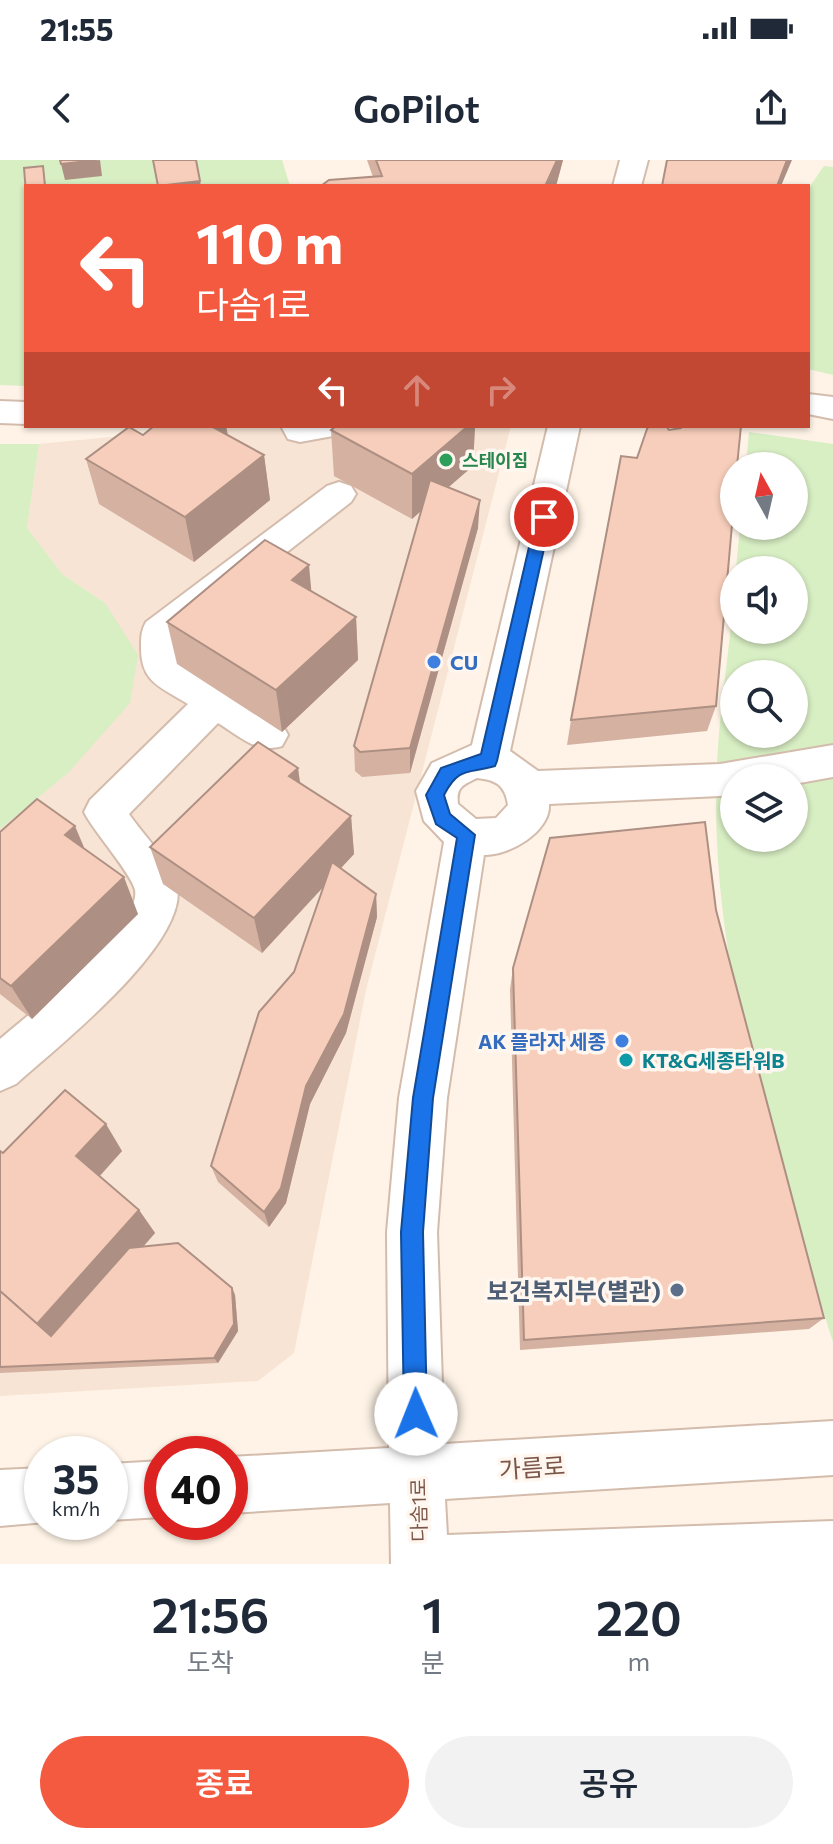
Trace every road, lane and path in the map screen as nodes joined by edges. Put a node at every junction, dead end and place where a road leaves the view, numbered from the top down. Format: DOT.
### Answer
graph roads {
  1 [pos="634,160"];
  2 [pos="628,184"];
  3 [pos="0,412"];
  4 [pos="24,413"];
  5 [pos="298,428"];
  6 [pos="564,428"];
  7 [pos="341,458"];
  8 [pos="215,702"];
  9 [pos="268,735"];
  10 [pos="488,761"];
  11 [pos="826,762"];
  12 [pos="527,788"];
  13 [pos="466,835"];
  14 [pos="0,1069"];
  15 [pos="833,1448"];
  16 [pos="417,1475"];
  17 [pos="248,1484"];
  18 [pos="24,1497"];
  19 [pos="0,1498"];
  20 [pos="833,1549"];
  21 [pos="419,1564"];
  22 [pos="428,1564"];
  1 -- 2 [label="street"];
  3 -- 4 [label="street"];
  5 -- 7 [label="street"];
  6 -- 10 [label="street"];
  7 -- 8 [label="street"];
  8 -- 9 [label="street"];
  8 -- 14 [label="street"];
  10 -- 12 [label="street"];
  10 -- 13 [label="street"];
  11 -- 12 [label="street"];
  12 -- 13 [label="street"];
  13 -- 16 [label="street, 다솜1로"];
  15 -- 16 [label="street, 가름로"];
  16 -- 17 [label="street, 가름로"];
  16 -- 21 [label="street, 다솜1로"];
  18 -- 19 [label="street"];
  20 -- 22 [label="street"];
}
